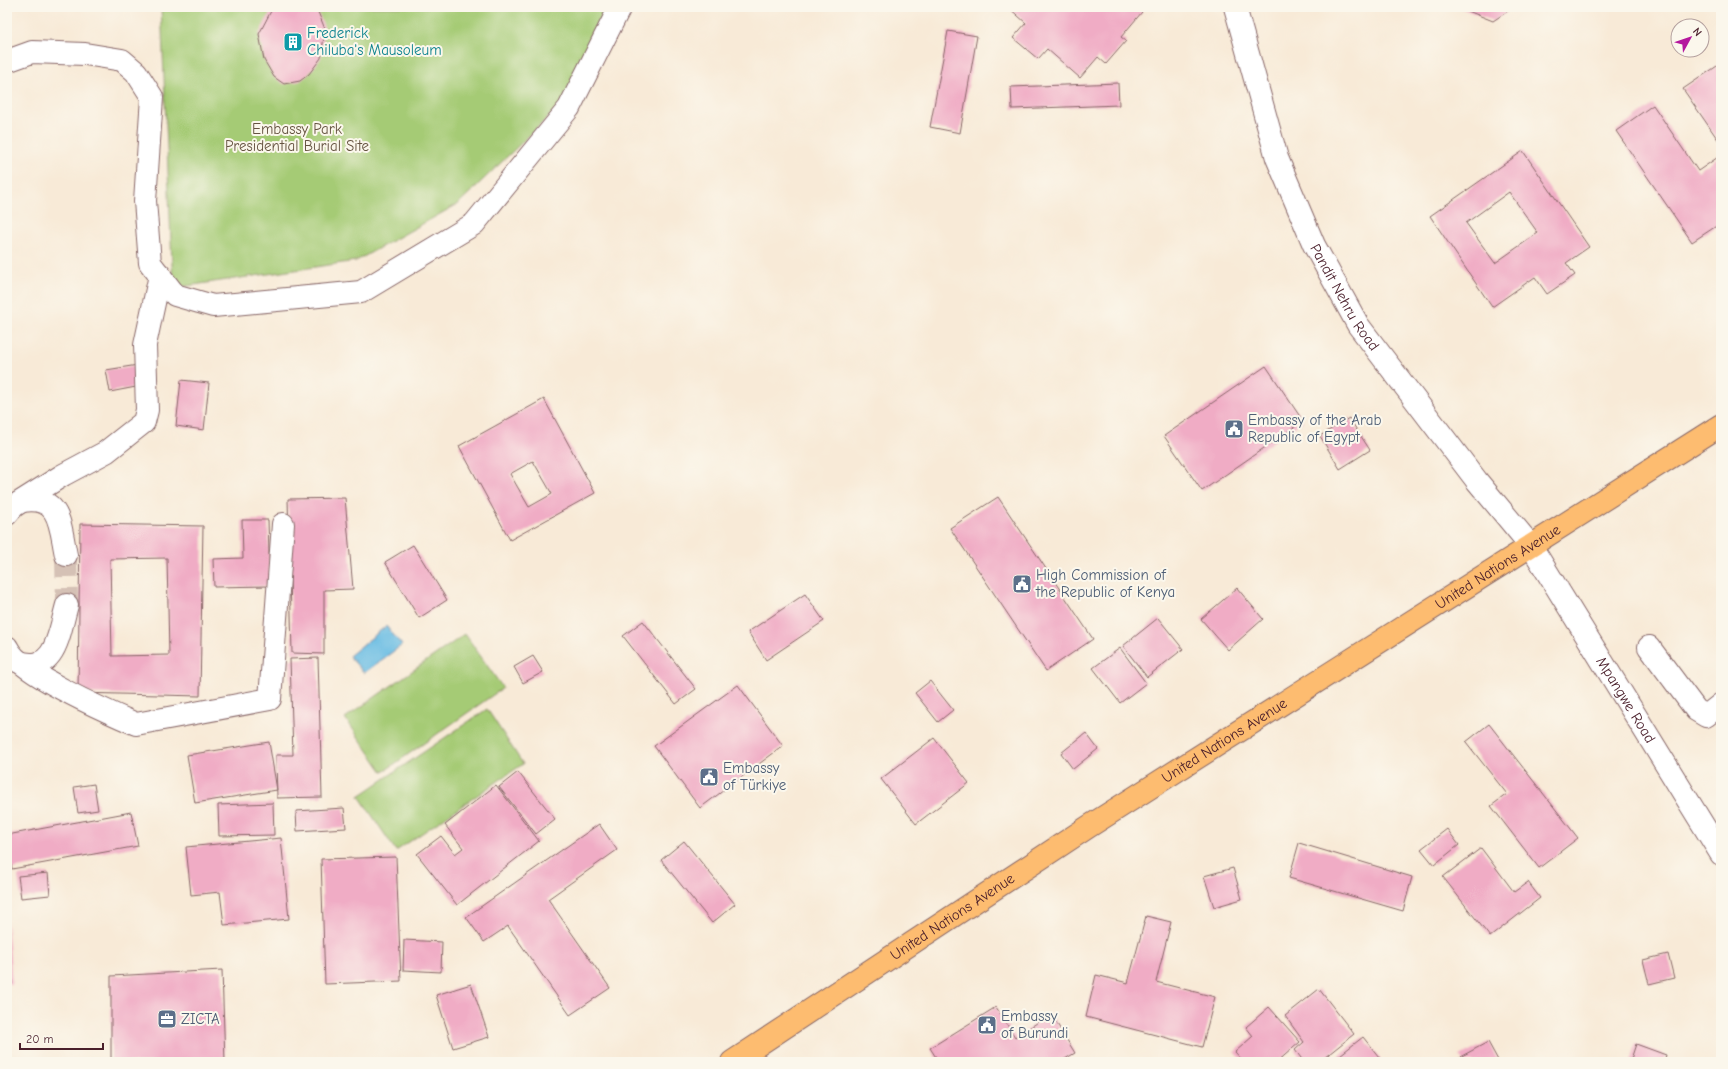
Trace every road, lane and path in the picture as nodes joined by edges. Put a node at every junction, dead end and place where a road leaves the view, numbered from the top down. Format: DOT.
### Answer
graph roads {
  1 [pos="620,7"];
  2 [pos="1235,7"];
  3 [pos="7,61"];
  4 [pos="160,275"];
  5 [pos="1721,425"];
  6 [pos="63,475"];
  7 [pos="15,508"];
  8 [pos="56,513"];
  9 [pos="283,524"];
  10 [pos="1531,546"];
  11 [pos="66,555"];
  12 [pos="67,605"];
  13 [pos="1649,647"];
  14 [pos="55,648"];
  15 [pos="12,654"];
  16 [pos="64,688"];
  17 [pos="1721,704"];
  18 [pos="1721,854"];
  19 [pos="732,1062"];
  1 -- 4 [label="street"];
  2 -- 10 [label="street, Pandit Nehru Road"];
  3 -- 4 [label="street"];
  4 -- 6 [label="street"];
  5 -- 10 [label="main road, United Nations Avenue"];
  6 -- 7 [label="street"];
  6 -- 8 [label="street"];
  7 -- 8 [label="street"];
  8 -- 11 [label="street"];
  9 -- 16 [label="street"];
  10 -- 18 [label="street, Mpangwe Road"];
  10 -- 19 [label="main road, United Nations Avenue"];
  12 -- 14 [label="street"];
  13 -- 17 [label="street"];
  14 -- 15 [label="street"];
  14 -- 16 [label="street"];
  15 -- 16 [label="street"];
}
